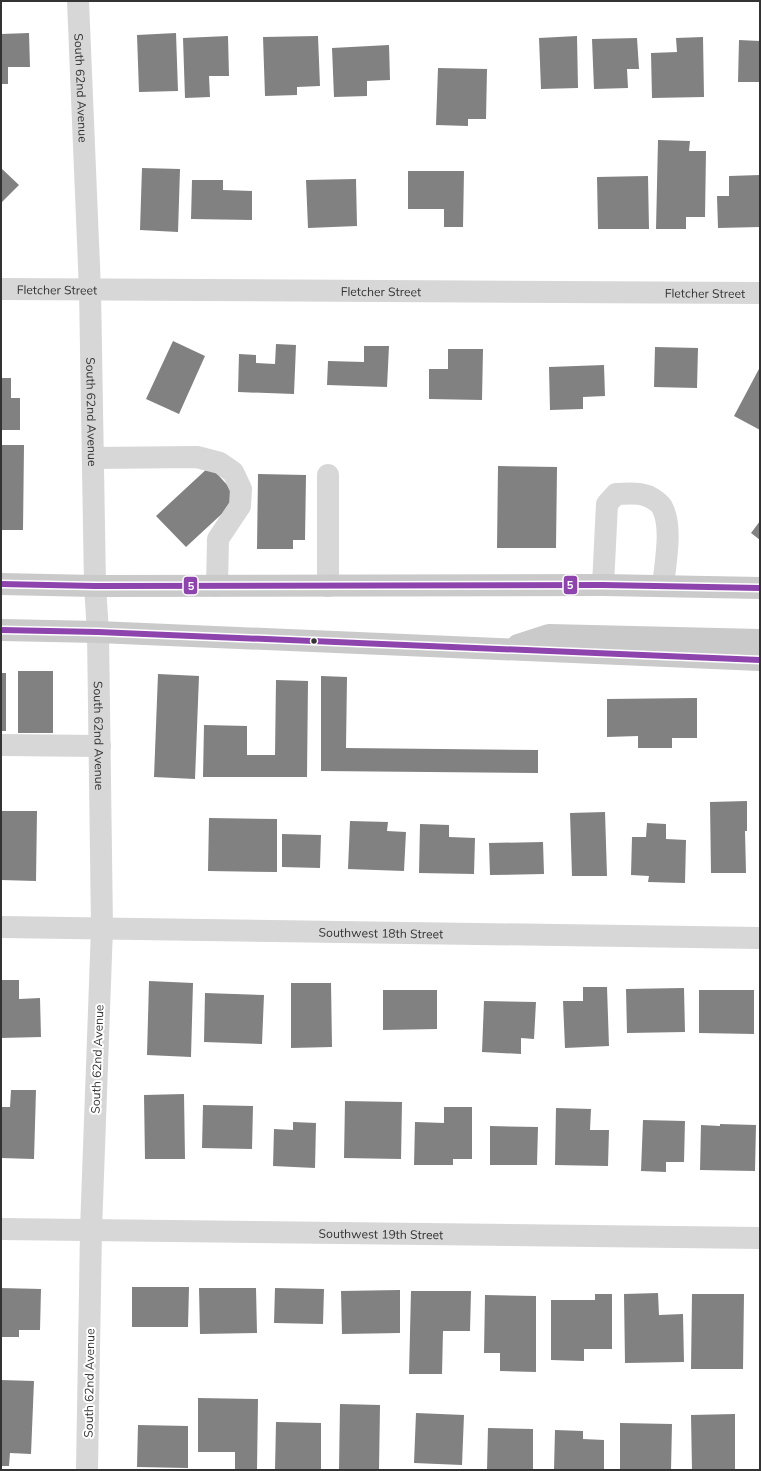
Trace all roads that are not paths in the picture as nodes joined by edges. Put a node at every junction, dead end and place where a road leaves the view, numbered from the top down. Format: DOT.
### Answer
graph roads {
  1 [pos="78,1"];
  2 [pos="1,289"];
  3 [pos="90,290"];
  4 [pos="760,293"];
  5 [pos="93,458"];
  6 [pos="328,475"];
  7 [pos="1,584"];
  8 [pos="603,585"];
  9 [pos="95,586"];
  10 [pos="217,586"];
  11 [pos="328,586"];
  12 [pos="663,586"];
  13 [pos="760,588"];
  14 [pos="1,630"];
  15 [pos="98,632"];
  16 [pos="760,640"];
  17 [pos="503,650"];
  18 [pos="760,660"];
  19 [pos="1,745"];
  20 [pos="100,746"];
  21 [pos="1,927"];
  22 [pos="102,928"];
  23 [pos="760,938"];
  24 [pos="1,1228"];
  25 [pos="92,1230"];
  26 [pos="760,1238"];
  27 [pos="87,1470"];
  1 -- 3 [label="street, South 62nd Avenue"];
  2 -- 3 [label="street, Fletcher Street"];
  3 -- 4 [label="street, Fletcher Street"];
  3 -- 5 [label="street, South 62nd Avenue"];
  5 -- 9 [label="street, South 62nd Avenue"];
  5 -- 10 [label="street"];
  6 -- 11 [label="street"];
  7 -- 9 [label="main road"];
  8 -- 11 [label="main road"];
  8 -- 12 [label="main road"];
  8 -- 12 [label="street"];
  9 -- 10 [label="main road"];
  9 -- 15 [label="street, South 62nd Avenue"];
  10 -- 11 [label="main road"];
  12 -- 13 [label="main road"];
  14 -- 15 [label="main road"];
  15 -- 17 [label="main road"];
  15 -- 20 [label="street, South 62nd Avenue"];
  16 -- 17 [label="main road"];
  17 -- 18 [label="main road"];
  19 -- 20 [label="street"];
  20 -- 22 [label="street, South 62nd Avenue"];
  21 -- 22 [label="street, Southwest 18th Street"];
  22 -- 23 [label="street, Southwest 18th Street"];
  22 -- 25 [label="street, South 62nd Avenue"];
  24 -- 25 [label="street, Southwest 19th Street"];
  25 -- 26 [label="street, Southwest 19th Street"];
  25 -- 27 [label="street, South 62nd Avenue"];
}
